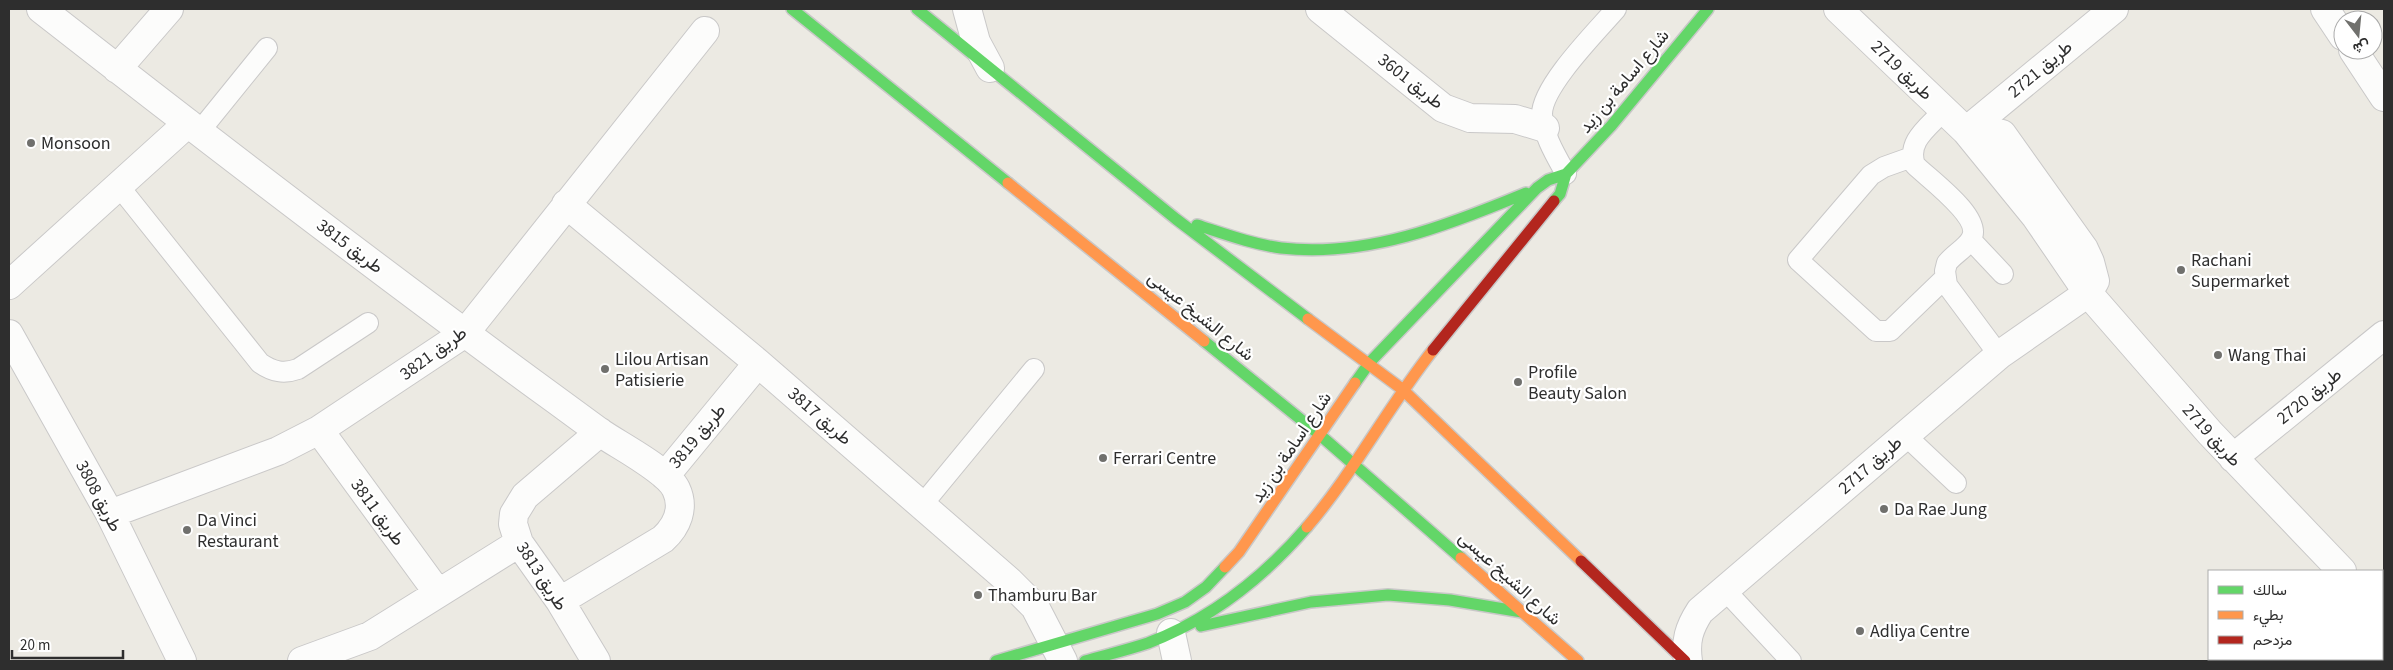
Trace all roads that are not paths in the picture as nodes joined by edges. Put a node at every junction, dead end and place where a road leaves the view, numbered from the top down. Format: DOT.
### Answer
graph roads {
  1 [pos="41,9"];
  2 [pos="169,9"];
  3 [pos="792,9"];
  4 [pos="917,9"];
  5 [pos="967,9"];
  6 [pos="1320,9"];
  7 [pos="1616,9"];
  8 [pos="1708,9"];
  9 [pos="1838,9"];
  10 [pos="2114,9"];
  11 [pos="2325,9"];
  12 [pos="2333,21"];
  13 [pos="705,31"];
  14 [pos="267,48"];
  15 [pos="2360,60"];
  16 [pos="990,68"];
  17 [pos="117,69"];
  18 [pos="2384,97"];
  19 [pos="1944,110"];
  20 [pos="194,127"];
  21 [pos="1545,128"];
  22 [pos="1966,131"];
  23 [pos="1912,157"];
  24 [pos="1566,174"];
  25 [pos="118,185"];
  26 [pos="1537,188"];
  27 [pos="566,204"];
  28 [pos="1176,219"];
  29 [pos="1971,240"];
  30 [pos="2003,274"];
  31 [pos="1945,278"];
  32 [pos="9,285"];
  33 [pos="2088,293"];
  34 [pos="368,323"];
  35 [pos="465,333"];
  36 [pos="9,334"];
  37 [pos="2384,335"];
  38 [pos="1999,355"];
  39 [pos="1370,362"];
  40 [pos="758,363"];
  41 [pos="1034,369"];
  42 [pos="1402,389"];
  43 [pos="319,430"];
  44 [pos="600,432"];
  45 [pos="1320,435"];
  46 [pos="1905,435"];
  47 [pos="2233,458"];
  48 [pos="1354,463"];
  49 [pos="665,476"];
  50 [pos="1956,483"];
  51 [pos="922,505"];
  52 [pos="110,514"];
  53 [pos="519,543"];
  54 [pos="2341,570"];
  55 [pos="1724,589"];
  56 [pos="438,593"];
  57 [pos="560,601"];
  58 [pos="1522,612"];
  59 [pos="1173,632"];
  60 [pos="1060,653"];
  61 [pos="182,661"];
  62 [pos="302,661"];
  63 [pos="596,661"];
  64 [pos="996,661"];
  65 [pos="1085,661"];
  66 [pos="1177,661"];
  67 [pos="1578,661"];
  68 [pos="1686,661"];
  69 [pos="1791,661"];
  1 -- 17 [label="street, طريق 3815"];
  2 -- 17 [label="street"];
  3 -- 45 [label="main road, شارع الشيخ عيسى"];
  4 -- 16 [label="main road"];
  5 -- 16 [label="street"];
  6 -- 21 [label="street, طريق 3601"];
  7 -- 21 [label="lane"];
  8 -- 24 [label="main road, شارع اسامة بن زيد"];
  9 -- 19 [label="street, طريق 2719"];
  10 -- 22 [label="street, طريق 2721"];
  11 -- 12 [label="street"];
  13 -- 27 [label="street, طريق 3821"];
  14 -- 20 [label="lane"];
  15 -- 18 [label="street"];
  16 -- 28 [label="main road"];
  17 -- 20 [label="street, طريق 3815"];
  19 -- 22 [label="street, طريق 2719"];
  19 -- 23 [label="lane"];
  20 -- 25 [label="street"];
  20 -- 35 [label="street, طريق 3815"];
  21 -- 24 [label="lane"];
  22 -- 33 [label="street, طريق 2719"];
  23 -- 29 [label="lane"];
  23 -- 31 [label="lane"];
  24 -- 26 [label="main road, شارع اسامة بن زيد"];
  24 -- 42 [label="main road, شارع اسامة بن زيد"];
  25 -- 32 [label="street"];
  25 -- 34 [label="lane"];
  26 -- 28 [label="main road"];
  26 -- 39 [label="main road, شارع اسامة بن زيد"];
  27 -- 35 [label="street, طريق 3821"];
  27 -- 40 [label="street, طريق 3817"];
  28 -- 39 [label="main road"];
  29 -- 30 [label="lane"];
  29 -- 31 [label="lane"];
  31 -- 38 [label="lane"];
  33 -- 38 [label="street, طريق 2717"];
  33 -- 47 [label="street, طريق 2719"];
  35 -- 43 [label="street, طريق 3821"];
  35 -- 44 [label="street, طريق 3815"];
  36 -- 52 [label="street, طريق 3808"];
  37 -- 47 [label="street, طريق 2720"];
  38 -- 46 [label="street, طريق 2717"];
  39 -- 42 [label="main road"];
  39 -- 45 [label="main road, شارع اسامة بن زيد"];
  40 -- 49 [label="street, طريق 3819"];
  40 -- 51 [label="street, طريق 3817"];
  41 -- 51 [label="lane"];
  42 -- 48 [label="main road, شارع اسامة بن زيد"];
  42 -- 68 [label="main road"];
  43 -- 52 [label="street, طريق 3821"];
  43 -- 56 [label="street, طريق 3811"];
  44 -- 49 [label="street, طريق 3815"];
  44 -- 53 [label="street, طريق 3813"];
  45 -- 48 [label="main road, شارع الشيخ عيسى"];
  45 -- 60 [label="main road, شارع اسامة بن زيد"];
  46 -- 50 [label="lane"];
  46 -- 55 [label="street, طريق 2717"];
  47 -- 54 [label="street, طريق 2719"];
  48 -- 58 [label="main road, شارع الشيخ عيسى"];
  48 -- 59 [label="main road, شارع اسامة بن زيد"];
  49 -- 57 [label="street, طريق 3819"];
  51 -- 60 [label="street, طريق 3817"];
  52 -- 61 [label="street, طريق 3808"];
  53 -- 56 [label="street"];
  53 -- 57 [label="street, طريق 3813"];
  55 -- 68 [label="street, طريق 2717"];
  55 -- 69 [label="lane"];
  56 -- 62 [label="street"];
  57 -- 63 [label="street, طريق 3813"];
  58 -- 59 [label="main road"];
  58 -- 67 [label="main road, شارع الشيخ عيسى"];
  59 -- 65 [label="main road, شارع اسامة بن زيد"];
  59 -- 66 [label="street"];
  60 -- 64 [label="main road, شارع اسامة بن زيد"];
}
